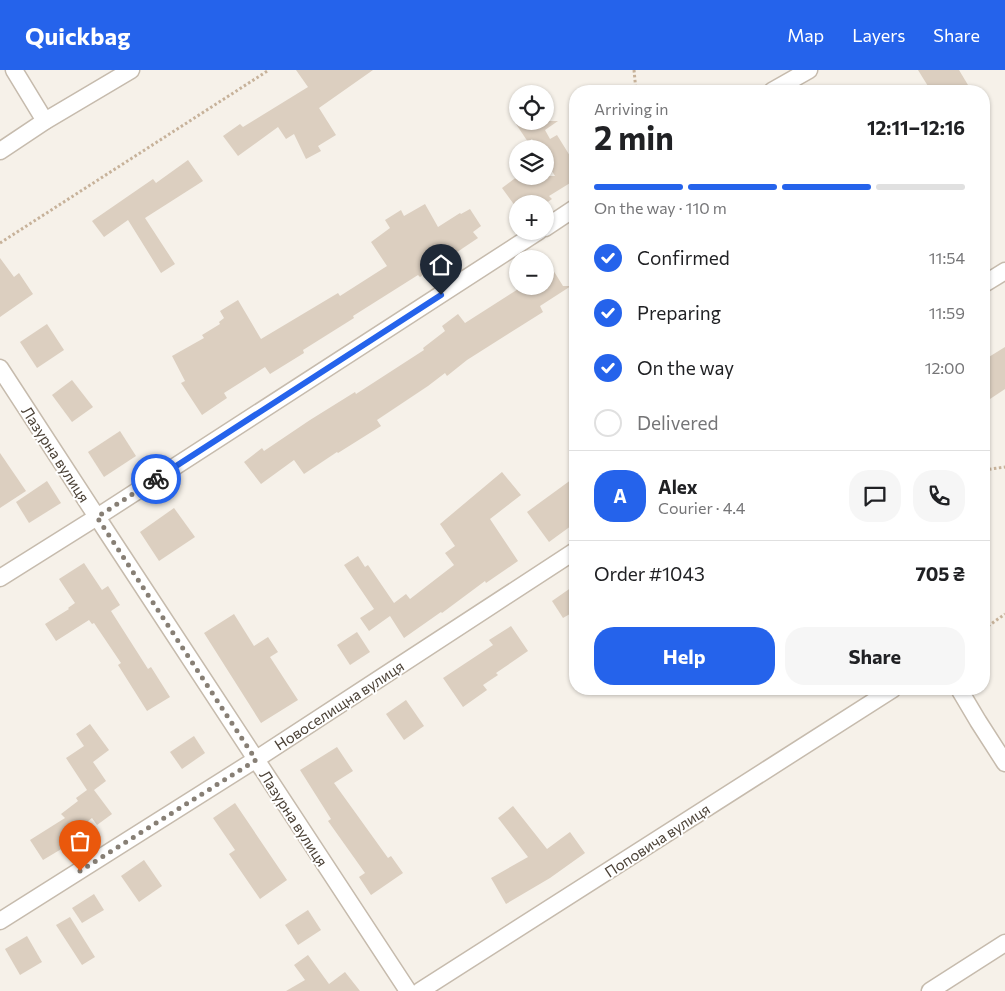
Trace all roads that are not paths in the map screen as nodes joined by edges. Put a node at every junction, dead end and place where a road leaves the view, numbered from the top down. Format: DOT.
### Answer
graph roads {
  1 [pos="14,70"];
  2 [pos="130,70"];
  3 [pos="809,70"];
  4 [pos="783,85"];
  5 [pos="45,121"];
  6 [pos="0,151"];
  7 [pos="569,212"];
  8 [pos="554,222"];
  9 [pos="525,240"];
  10 [pos="1005,271"];
  11 [pos="990,280"];
  12 [pos="0,368"];
  13 [pos="97,517"];
  14 [pos="569,555"];
  15 [pos="0,578"];
  16 [pos="884,695"];
  17 [pos="963,695"];
  18 [pos="256,760"];
  19 [pos="1005,763"];
  20 [pos="0,921"];
  21 [pos="1005,943"];
  22 [pos="408,991"];
  23 [pos="420,991"];
  24 [pos="930,991"];
  1 -- 5 [label="street"];
  2 -- 5 [label="street"];
  3 -- 4 [label="street"];
  5 -- 6 [label="street"];
  7 -- 8 [label="street"];
  9 -- 13 [label="street"];
  10 -- 11 [label="street"];
  12 -- 13 [label="street, Лазурна вулиця"];
  13 -- 15 [label="street"];
  13 -- 18 [label="street, Лазурна вулиця"];
  14 -- 18 [label="street, Новоселищна вулиця"];
  16 -- 23 [label="street, Поповича вулиця"];
  17 -- 19 [label="street"];
  18 -- 20 [label="street, Новоселищна вулиця"];
  18 -- 22 [label="street, Лазурна вулиця"];
  21 -- 24 [label="street"];
}
